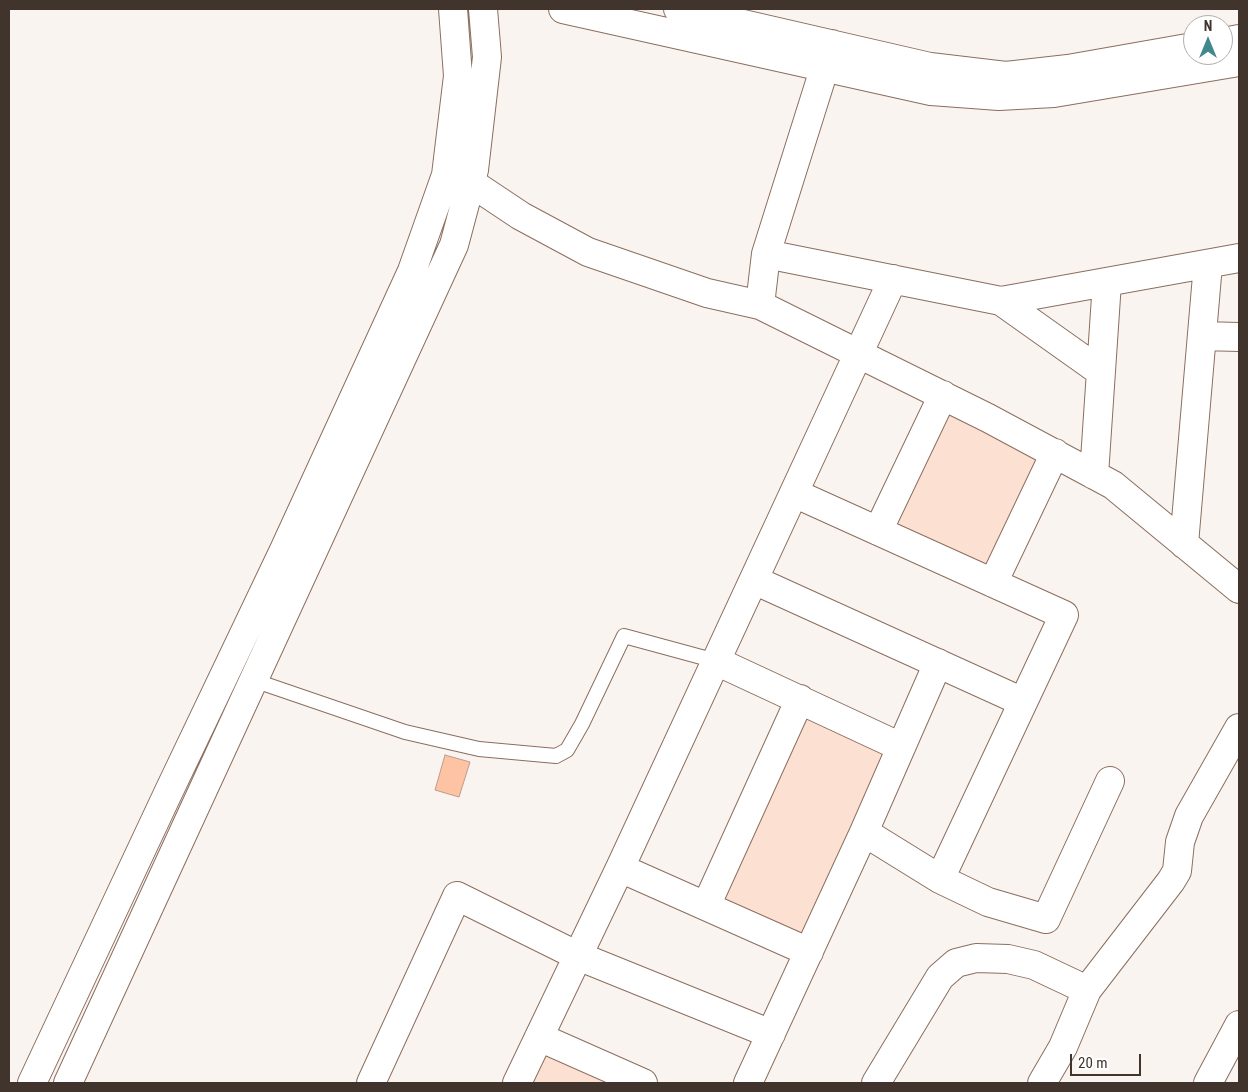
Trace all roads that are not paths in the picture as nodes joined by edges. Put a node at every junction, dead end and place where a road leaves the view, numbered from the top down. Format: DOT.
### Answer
graph roads {
  1 [pos="453,9"];
  2 [pos="483,9"];
  3 [pos="563,9"];
  4 [pos="678,9"];
  5 [pos="1183,49"];
  6 [pos="828,56"];
  7 [pos="1239,62"];
  8 [pos="470,182"];
  9 [pos="766,254"];
  10 [pos="1239,258"];
  11 [pos="1208,264"];
  12 [pos="893,279"];
  13 [pos="1107,282"];
  14 [pos="1001,301"];
  15 [pos="760,306"];
  16 [pos="1202,336"];
  17 [pos="1239,338"];
  18 [pos="859,354"];
  19 [pos="1101,372"];
  20 [pos="943,396"];
  21 [pos="1055,453"];
  22 [pos="1094,475"];
  23 [pos="794,493"];
  24 [pos="878,531"];
  25 [pos="1184,544"];
  26 [pos="754,580"];
  27 [pos="993,583"];
  28 [pos="1239,589"];
  29 [pos="248,626"];
  30 [pos="273,637"];
  31 [pos="716,661"];
  32 [pos="938,663"];
  33 [pos="253,680"];
  34 [pos="800,700"];
  35 [pos="1023,702"];
  36 [pos="1239,728"];
  37 [pos="901,747"];
  38 [pos="1110,782"];
  39 [pos="864,832"];
  40 [pos="620,868"];
  41 [pos="940,879"];
  42 [pos="706,906"];
  43 [pos="809,952"];
  44 [pos="578,956"];
  45 [pos="1087,990"];
  46 [pos="1239,1025"];
  47 [pos="771,1034"];
  48 [pos="539,1037"];
  49 [pos="32,1083"];
  50 [pos="68,1083"];
  51 [pos="371,1083"];
  52 [pos="516,1083"];
  53 [pos="642,1083"];
  54 [pos="748,1083"];
  55 [pos="876,1083"];
  56 [pos="1042,1083"];
  57 [pos="1208,1083"];
  1 -- 29 [label="street"];
  2 -- 8 [label="street"];
  3 -- 6 [label="street"];
  4 -- 6 [label="street"];
  5 -- 6 [label="street"];
  6 -- 7 [label="street"];
  6 -- 9 [label="street"];
  8 -- 15 [label="street"];
  8 -- 30 [label="street"];
  9 -- 12 [label="street"];
  9 -- 15 [label="street"];
  10 -- 11 [label="street"];
  11 -- 13 [label="street"];
  11 -- 16 [label="street"];
  12 -- 14 [label="street"];
  12 -- 18 [label="street"];
  13 -- 14 [label="street"];
  13 -- 19 [label="street"];
  14 -- 19 [label="street"];
  15 -- 18 [label="street"];
  16 -- 17 [label="street"];
  16 -- 25 [label="street"];
  18 -- 20 [label="street"];
  18 -- 23 [label="street"];
  19 -- 22 [label="street"];
  20 -- 21 [label="street"];
  20 -- 24 [label="street"];
  21 -- 22 [label="street"];
  21 -- 27 [label="street"];
  22 -- 25 [label="street"];
  23 -- 24 [label="street"];
  23 -- 26 [label="street"];
  24 -- 27 [label="street"];
  25 -- 28 [label="street"];
  26 -- 31 [label="street"];
  26 -- 32 [label="street"];
  27 -- 35 [label="street"];
  29 -- 30 [label="street"];
  29 -- 49 [label="street"];
  30 -- 33 [label="street"];
  31 -- 33 [label="lane"];
  31 -- 34 [label="street"];
  31 -- 40 [label="street"];
  32 -- 35 [label="street"];
  32 -- 37 [label="street"];
  33 -- 50 [label="street"];
  34 -- 37 [label="street"];
  34 -- 42 [label="street"];
  35 -- 41 [label="street"];
  36 -- 45 [label="street"];
  37 -- 39 [label="street"];
  38 -- 41 [label="street"];
  39 -- 41 [label="street"];
  39 -- 43 [label="street"];
  40 -- 42 [label="street"];
  40 -- 44 [label="street"];
  42 -- 43 [label="street"];
  43 -- 47 [label="street"];
  44 -- 47 [label="street"];
  44 -- 48 [label="street"];
  44 -- 51 [label="street"];
  45 -- 55 [label="street"];
  45 -- 56 [label="street"];
  46 -- 57 [label="street"];
  47 -- 54 [label="street"];
  48 -- 52 [label="street"];
  48 -- 53 [label="street"];
}
